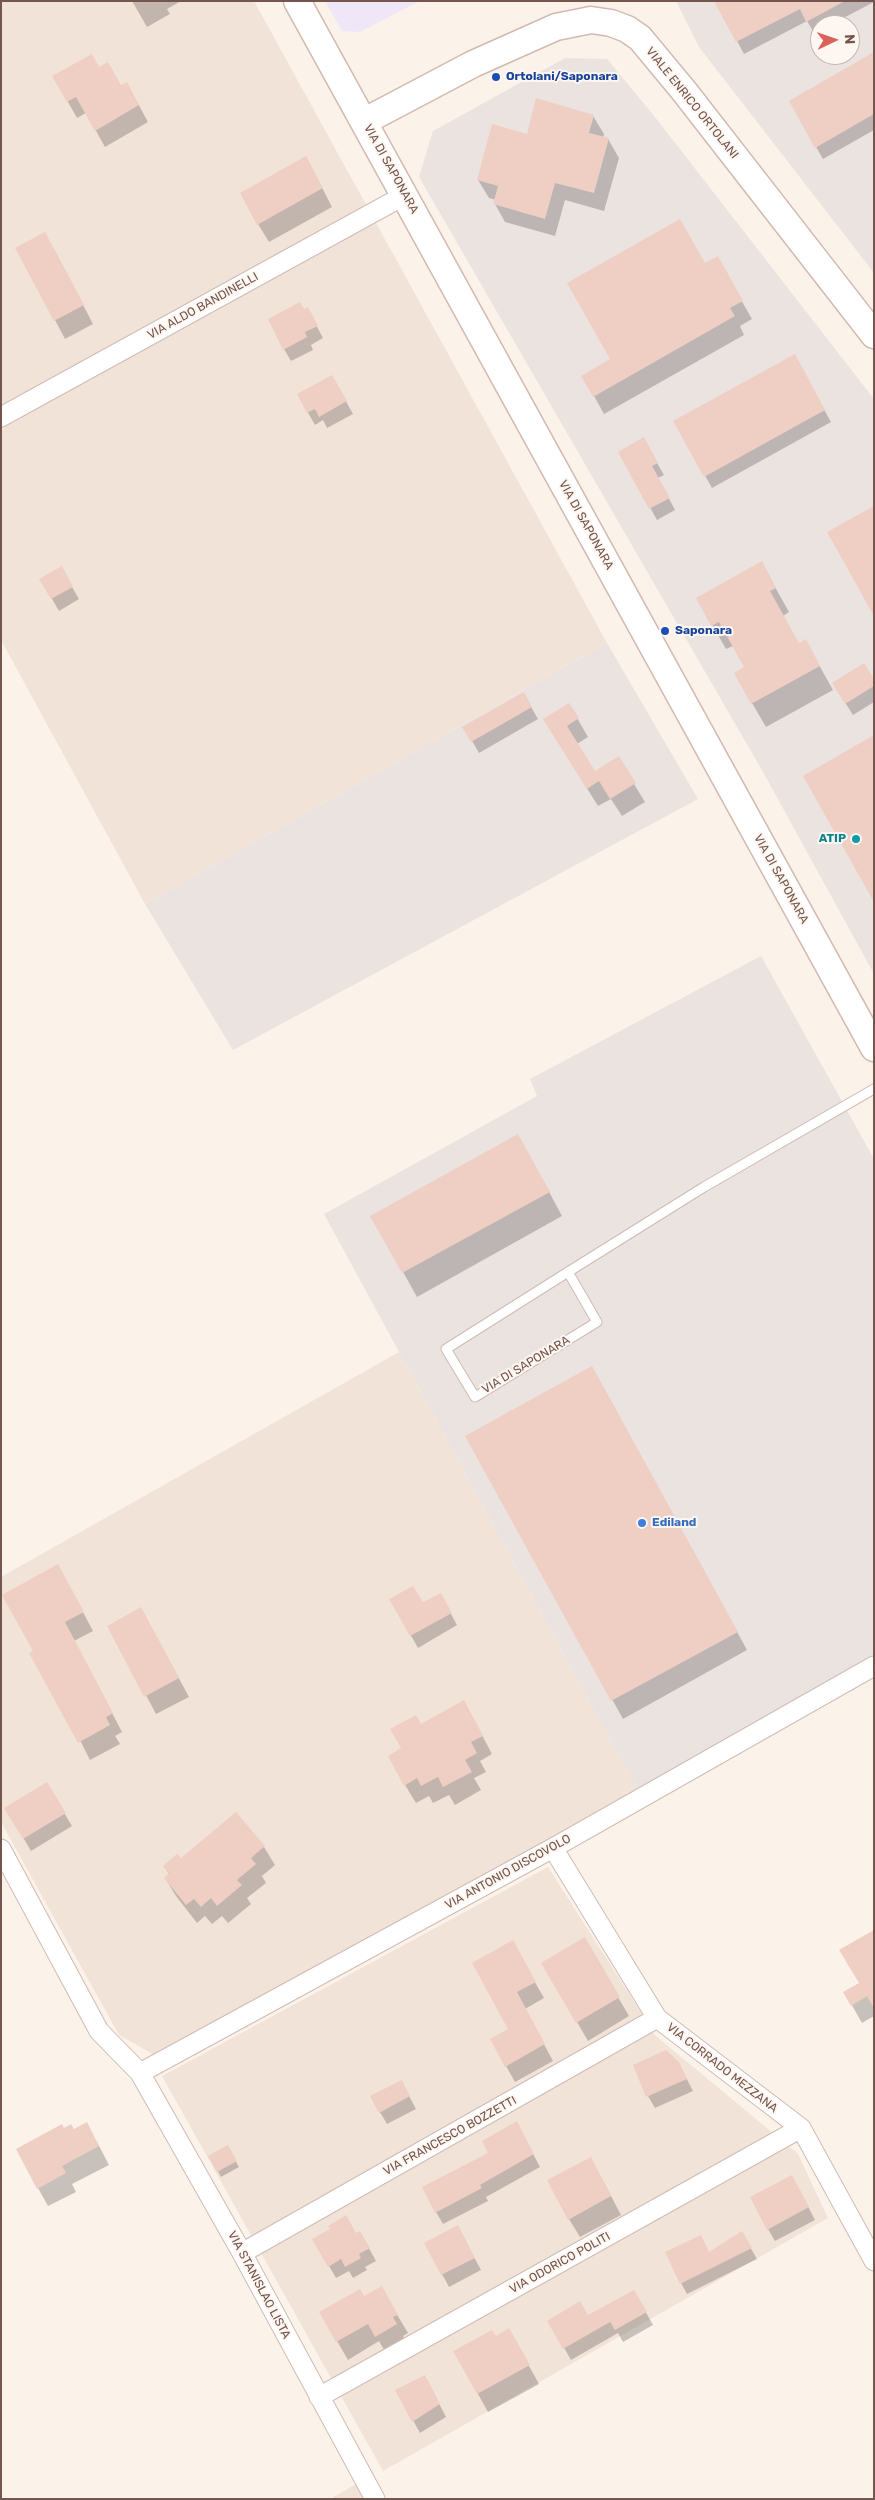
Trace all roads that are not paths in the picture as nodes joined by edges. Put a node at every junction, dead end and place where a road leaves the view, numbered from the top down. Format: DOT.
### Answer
graph roads {
  1 [pos="297,1"];
  2 [pos="365,121"];
  3 [pos="405,195"];
  4 [pos="874,335"];
  5 [pos="1,417"];
  6 [pos="874,1048"];
  7 [pos="870,1092"];
  8 [pos="568,1272"];
  9 [pos="874,1666"];
  10 [pos="553,1848"];
  11 [pos="1,1849"];
  12 [pos="658,2018"];
  13 [pos="140,2073"];
  14 [pos="801,2128"];
  15 [pos="242,2253"];
  16 [pos="874,2261"];
  17 [pos="319,2397"];
  18 [pos="375,2499"];
  1 -- 2 [label="street, VIA DI SAPONARA"];
  2 -- 3 [label="street, VIA DI SAPONARA"];
  2 -- 4 [label="street, VIALE ENRICO ORTOLANI"];
  3 -- 5 [label="street, VIA ALDO BANDINELLI"];
  3 -- 6 [label="street, VIA DI SAPONARA"];
  7 -- 8 [label="lane, VIA DI SAPONARA"];
  8 -- 8 [label="lane, VIA DI SAPONARA"];
  9 -- 10 [label="street, VIA ANTONIO DISCOVOLO"];
  10 -- 12 [label="street, VIA CORRADO MEZZANA"];
  10 -- 13 [label="street, VIA ANTONIO DISCOVOLO"];
  11 -- 13 [label="street, VIA STANISLAO LISTA"];
  12 -- 14 [label="street, VIA CORRADO MEZZANA"];
  12 -- 15 [label="street, VIA FRANCESCO BOZZETTI"];
  13 -- 15 [label="street, VIA STANISLAO LISTA"];
  14 -- 16 [label="street, VIA CORRADO MEZZANA"];
  14 -- 17 [label="street, VIA ODORICO POLITI"];
  15 -- 17 [label="street, VIA STANISLAO LISTA"];
  17 -- 18 [label="street, VIA STANISLAO LISTA"];
}
